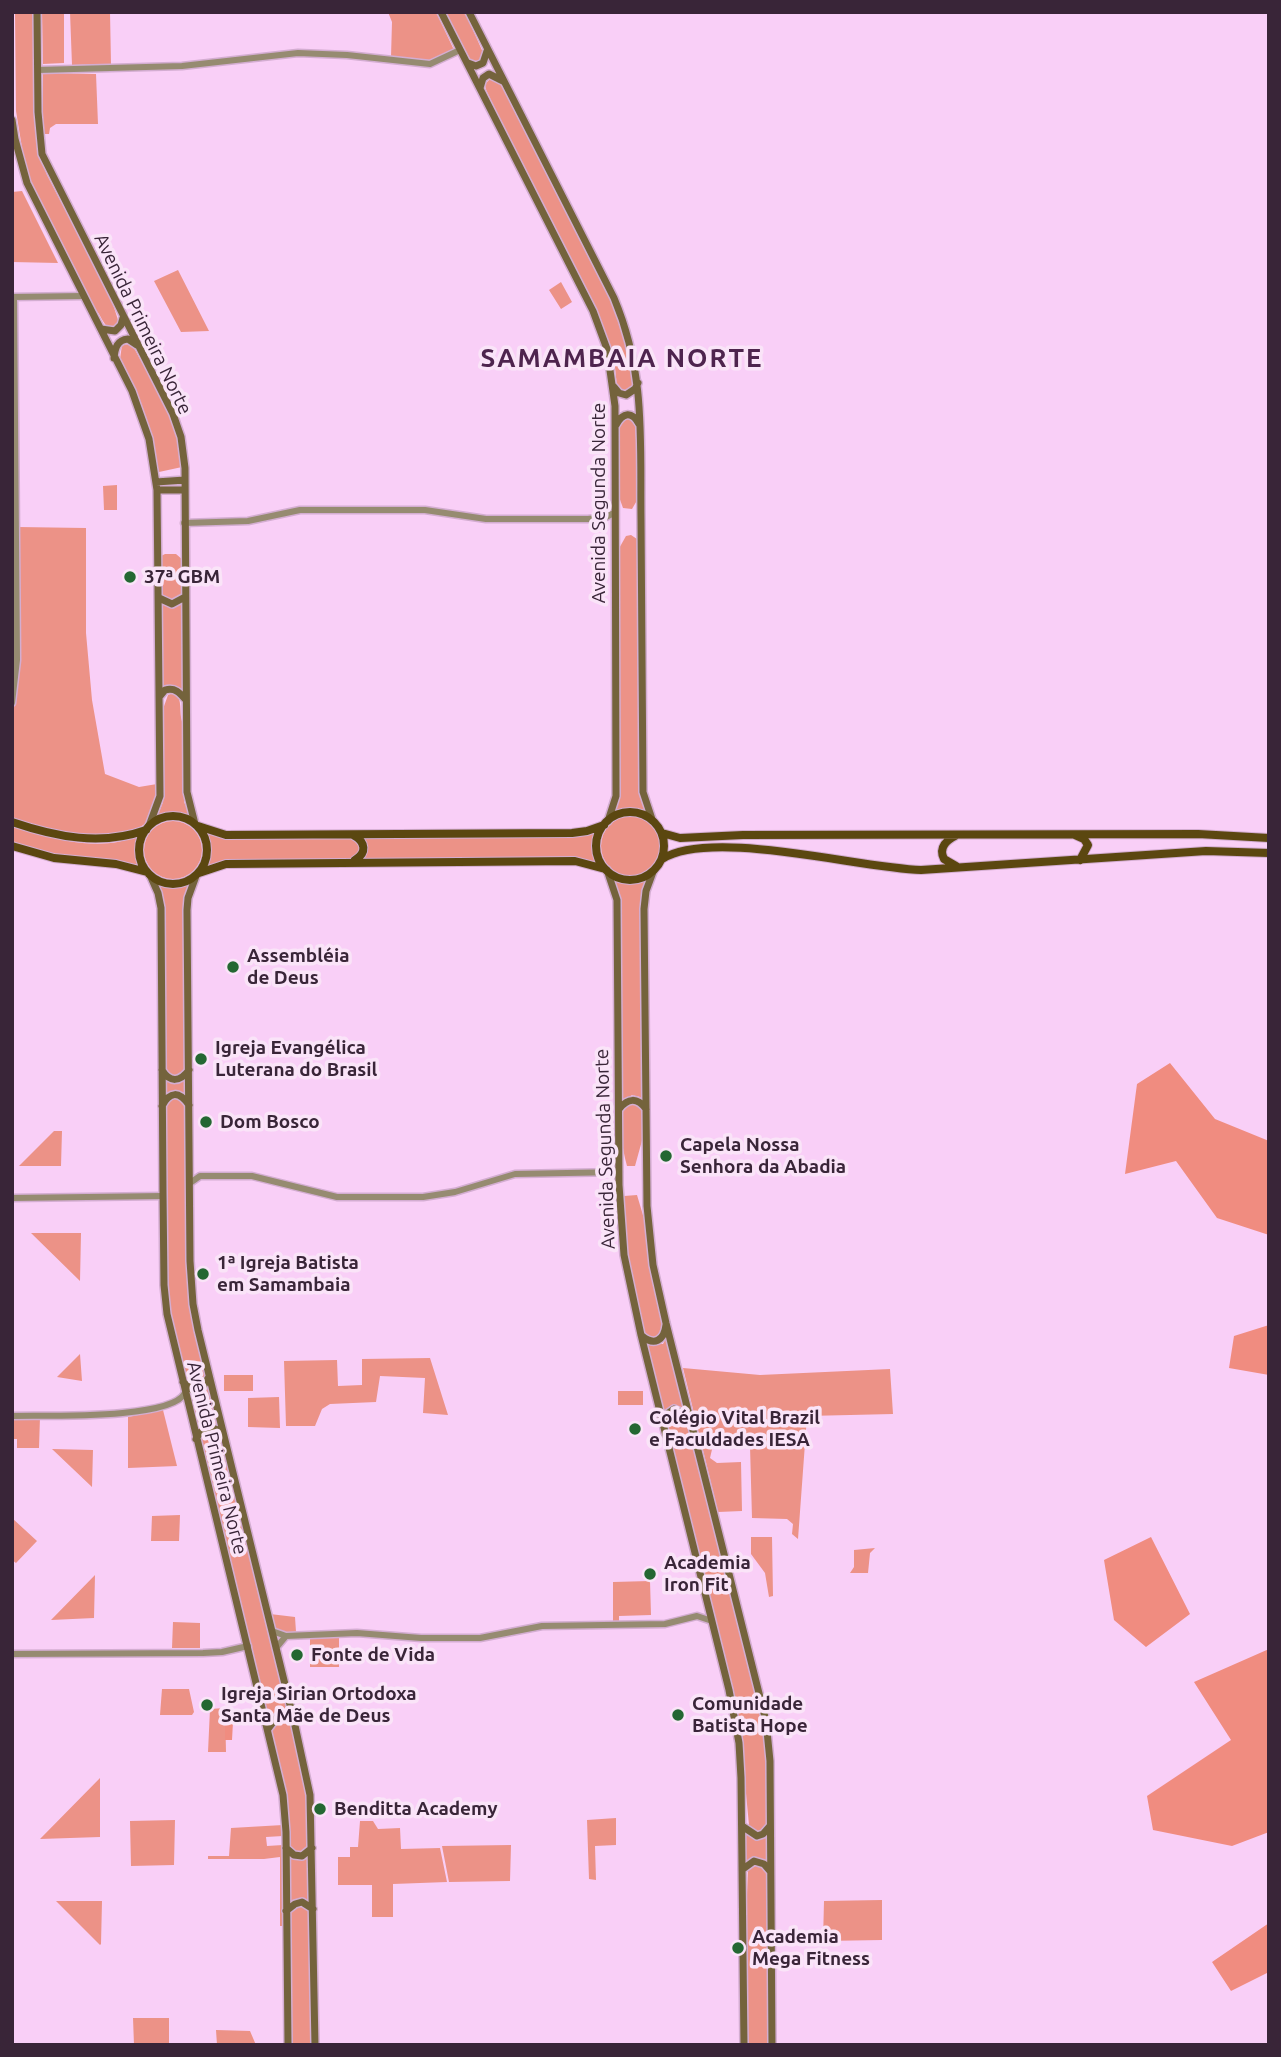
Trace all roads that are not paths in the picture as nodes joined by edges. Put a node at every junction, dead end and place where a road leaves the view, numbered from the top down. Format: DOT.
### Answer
graph roads {
  1 [pos="37,12"];
  2 [pos="441,12"];
  3 [pos="469,12"];
  4 [pos="487,47"];
  5 [pos="460,50"];
  6 [pos="467,63"];
  7 [pos="38,70"];
  8 [pos="504,81"];
  9 [pos="480,90"];
  10 [pos="12,120"];
  11 [pos="83,296"];
  12 [pos="13,297"];
  13 [pos="123,316"];
  14 [pos="101,329"];
  15 [pos="138,346"];
  16 [pos="114,358"];
  17 [pos="638,383"];
  18 [pos="613,387"];
  19 [pos="615,425"];
  20 [pos="641,428"];
  21 [pos="185,480"];
  22 [pos="157,486"];
  23 [pos="185,490"];
  24 [pos="612,517"];
  25 [pos="184,523"];
  26 [pos="185,597"];
  27 [pos="159,598"];
  28 [pos="159,697"];
  29 [pos="186,701"];
  30 [pos="12,703"];
  31 [pos="652,819"];
  32 [pos="12,822"];
  33 [pos="606,823"];
  34 [pos="197,825"];
  35 [pos="148,828"];
  36 [pos="662,833"];
  37 [pos="960,834"];
  38 [pos="1072,834"];
  39 [pos="354,835"];
  40 [pos="1269,838"];
  41 [pos="12,846"];
  42 [pos="1269,853"];
  43 [pos="662,859"];
  44 [pos="1080,860"];
  45 [pos="352,862"];
  46 [pos="959,868"];
  47 [pos="606,869"];
  48 [pos="653,872"];
  49 [pos="149,874"];
  50 [pos="197,874"];
  51 [pos="162,1069"];
  52 [pos="189,1070"];
  53 [pos="189,1105"];
  54 [pos="162,1106"];
  55 [pos="619,1109"];
  56 [pos="646,1109"];
  57 [pos="190,1167"];
  58 [pos="619,1172"];
  59 [pos="200,1176"];
  60 [pos="190,1183"];
  61 [pos="163,1196"];
  62 [pos="12,1198"];
  63 [pos="666,1323"];
  64 [pos="641,1335"];
  65 [pos="209,1377"];
  66 [pos="182,1382"];
  67 [pos="184,1393"];
  68 [pos="171,1404"];
  69 [pos="188,1407"];
  70 [pos="12,1416"];
  71 [pos="690,1418"];
  72 [pos="663,1424"];
  73 [pos="223,1434"];
  74 [pos="196,1439"];
  75 [pos="708,1605"];
  76 [pos="697,1616"];
  77 [pos="712,1621"];
  78 [pos="272,1631"];
  79 [pos="286,1636"];
  80 [pos="248,1646"];
  81 [pos="276,1648"];
  82 [pos="12,1654"];
  83 [pos="294,1721"];
  84 [pos="268,1729"];
  85 [pos="742,1826"];
  86 [pos="770,1826"];
  87 [pos="286,1848"];
  88 [pos="313,1848"];
  89 [pos="743,1870"];
  90 [pos="771,1871"];
  91 [pos="313,1910"];
  92 [pos="286,1911"];
  93 [pos="288,2045"];
  94 [pos="314,2045"];
  95 [pos="744,2045"];
  96 [pos="772,2045"];
  1 -- 7 [label="main road, Avenida Primeira Norte"];
  2 -- 5 [label="main road, Avenida Segunda Norte"];
  3 -- 4 [label="main road"];
  4 -- 6 [label="main road"];
  4 -- 8 [label="main road"];
  5 -- 6 [label="main road, Avenida Segunda Norte"];
  5 -- 7 [label="street"];
  6 -- 9 [label="main road, Avenida Segunda Norte"];
  7 -- 13 [label="main road, Avenida Primeira Norte"];
  8 -- 9 [label="main road"];
  8 -- 17 [label="main road"];
  9 -- 18 [label="main road, Avenida Segunda Norte"];
  10 -- 11 [label="main road, Avenida Primeira Norte"];
  11 -- 12 [label="street"];
  11 -- 14 [label="main road, Avenida Primeira Norte"];
  12 -- 30 [label="street"];
  13 -- 14 [label="main road"];
  13 -- 15 [label="main road, Avenida Primeira Norte"];
  14 -- 16 [label="main road, Avenida Primeira Norte"];
  15 -- 16 [label="main road"];
  15 -- 21 [label="main road, Avenida Primeira Norte"];
  16 -- 22 [label="main road, Avenida Primeira Norte"];
  17 -- 18 [label="main road"];
  17 -- 20 [label="main road"];
  18 -- 19 [label="main road, Avenida Segunda Norte"];
  19 -- 20 [label="main road"];
  19 -- 24 [label="main road, Avenida Segunda Norte"];
  20 -- 31 [label="main road"];
  21 -- 22 [label="main road"];
  21 -- 23 [label="main road, Avenida Primeira Norte"];
  22 -- 23 [label="main road"];
  22 -- 27 [label="main road, Avenida Primeira Norte"];
  23 -- 25 [label="main road, Avenida Primeira Norte"];
  24 -- 25 [label="street"];
  24 -- 33 [label="main road, Avenida Segunda Norte"];
  25 -- 26 [label="main road, Avenida Primeira Norte"];
  26 -- 27 [label="main road"];
  26 -- 29 [label="main road, Avenida Primeira Norte"];
  27 -- 28 [label="main road, Avenida Primeira Norte"];
  28 -- 29 [label="main road"];
  28 -- 35 [label="main road, Avenida Primeira Norte"];
  29 -- 34 [label="main road, Avenida Primeira Norte"];
  31 -- 33 [label="main road"];
  31 -- 36 [label="main road"];
  32 -- 35 [label="main road"];
  33 -- 39 [label="main road"];
  33 -- 47 [label="main road"];
  34 -- 35 [label="main road"];
  34 -- 39 [label="main road"];
  34 -- 50 [label="main road"];
  35 -- 49 [label="main road"];
  36 -- 37 [label="main road"];
  36 -- 43 [label="main road"];
  37 -- 38 [label="main road"];
  37 -- 46 [label="main road"];
  38 -- 40 [label="main road"];
  38 -- 44 [label="main road"];
  39 -- 45 [label="main road"];
  41 -- 49 [label="main road"];
  42 -- 44 [label="main road"];
  43 -- 46 [label="main road"];
  43 -- 48 [label="main road"];
  44 -- 46 [label="main road"];
  45 -- 47 [label="main road"];
  45 -- 50 [label="main road"];
  47 -- 48 [label="main road"];
  47 -- 55 [label="main road, Avenida Segunda Norte"];
  48 -- 56 [label="main road, Avenida Segunda Norte"];
  49 -- 50 [label="main road"];
  49 -- 51 [label="main road, Avenida Primeira Norte"];
  50 -- 52 [label="main road, Avenida Primeira Norte"];
  51 -- 52 [label="main road"];
  51 -- 54 [label="main road, Avenida Primeira Norte"];
  52 -- 53 [label="main road, Avenida Primeira Norte"];
  53 -- 54 [label="main road"];
  53 -- 57 [label="main road, Avenida Primeira Norte"];
  54 -- 61 [label="main road, Avenida Primeira Norte"];
  55 -- 56 [label="main road"];
  55 -- 58 [label="main road, Avenida Segunda Norte"];
  56 -- 63 [label="main road, Avenida Segunda Norte"];
  57 -- 59 [label="street"];
  57 -- 60 [label="main road, Avenida Primeira Norte"];
  58 -- 59 [label="street"];
  58 -- 64 [label="main road, Avenida Segunda Norte"];
  59 -- 60 [label="street"];
  60 -- 65 [label="main road, Avenida Primeira Norte"];
  61 -- 62 [label="street"];
  61 -- 66 [label="main road, Avenida Primeira Norte"];
  63 -- 64 [label="main road"];
  63 -- 71 [label="main road, Avenida Segunda Norte"];
  64 -- 72 [label="main road, Avenida Segunda Norte"];
  65 -- 66 [label="main road"];
  65 -- 73 [label="main road, Avenida Primeira Norte"];
  66 -- 67 [label="main road, Avenida Primeira Norte"];
  67 -- 68 [label="street"];
  67 -- 69 [label="main road, Avenida Primeira Norte"];
  68 -- 69 [label="street"];
  68 -- 70 [label="street"];
  69 -- 74 [label="main road, Avenida Primeira Norte"];
  71 -- 72 [label="main road"];
  71 -- 86 [label="main road, Avenida Segunda Norte"];
  72 -- 75 [label="main road, Avenida Segunda Norte"];
  73 -- 74 [label="main road"];
  73 -- 78 [label="main road, Avenida Primeira Norte"];
  74 -- 80 [label="main road, Avenida Primeira Norte"];
  75 -- 76 [label="street"];
  75 -- 77 [label="main road, Avenida Segunda Norte"];
  76 -- 77 [label="street"];
  76 -- 79 [label="street"];
  77 -- 85 [label="main road, Avenida Segunda Norte"];
  78 -- 79 [label="street"];
  78 -- 81 [label="main road, Avenida Primeira Norte"];
  79 -- 81 [label="street"];
  80 -- 82 [label="street"];
  80 -- 84 [label="main road, Avenida Primeira Norte"];
  81 -- 83 [label="main road, Avenida Primeira Norte"];
  83 -- 84 [label="main road"];
  83 -- 88 [label="main road, Avenida Primeira Norte"];
  84 -- 87 [label="main road, Avenida Primeira Norte"];
  85 -- 86 [label="main road"];
  85 -- 89 [label="main road, Avenida Segunda Norte"];
  86 -- 90 [label="main road, Avenida Segunda Norte"];
  87 -- 88 [label="main road"];
  87 -- 92 [label="main road, Avenida Primeira Norte"];
  88 -- 91 [label="main road, Avenida Primeira Norte"];
  89 -- 90 [label="main road"];
  89 -- 95 [label="main road, Avenida Segunda Norte"];
  90 -- 96 [label="main road, Avenida Segunda Norte"];
  91 -- 92 [label="main road"];
  91 -- 94 [label="main road, Avenida Primeira Norte"];
  92 -- 93 [label="main road, Avenida Primeira Norte"];
}
